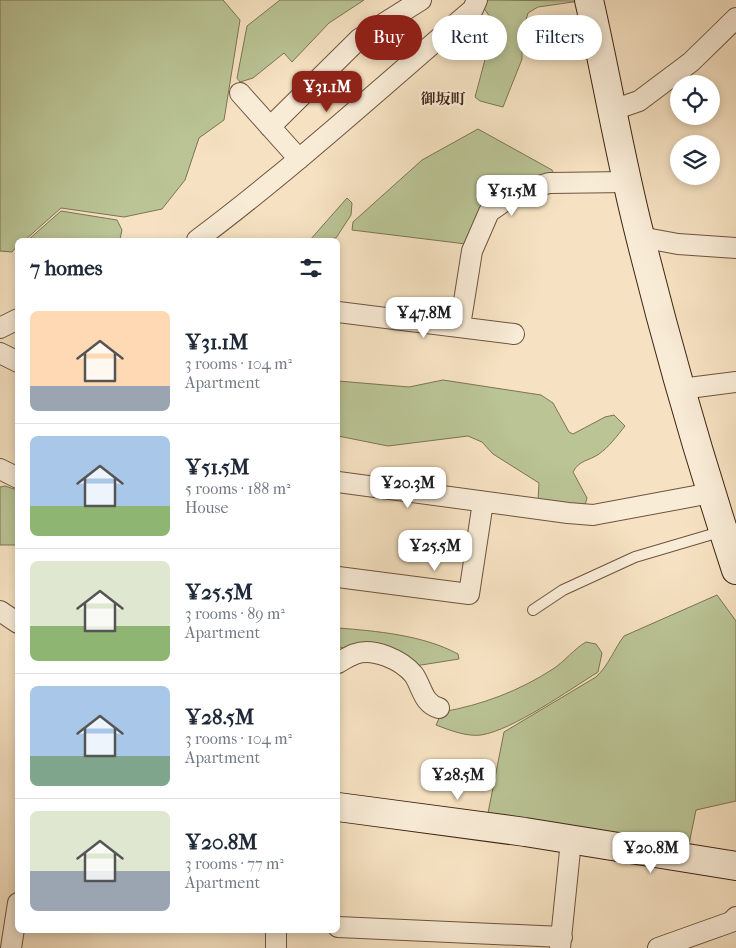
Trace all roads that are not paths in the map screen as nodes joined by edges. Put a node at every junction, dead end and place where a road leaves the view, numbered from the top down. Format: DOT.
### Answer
graph roads {
  1 [pos="421,0"];
  2 [pos="477,0"];
  3 [pos="591,0"];
  4 [pos="736,18"];
  5 [pos="240,93"];
  6 [pos="613,110"];
  7 [pos="270,127"];
  8 [pos="299,159"];
  9 [pos="628,182"];
  10 [pos="640,237"];
  11 [pos="200,238"];
  12 [pos="736,248"];
  13 [pos="340,312"];
  14 [pos="15,320"];
  15 [pos="460,326"];
  16 [pos="0,328"];
  17 [pos="514,334"];
  18 [pos="0,353"];
  19 [pos="15,360"];
  20 [pos="736,382"];
  21 [pos="681,389"];
  22 [pos="0,469"];
  23 [pos="15,476"];
  24 [pos="340,482"];
  25 [pos="711,493"];
  26 [pos="483,502"];
  27 [pos="723,531"];
  28 [pos="736,570"];
  29 [pos="340,577"];
  30 [pos="533,610"];
  31 [pos="0,611"];
  32 [pos="15,621"];
  33 [pos="340,662"];
  34 [pos="439,708"];
  35 [pos="340,807"];
  36 [pos="572,841"];
  37 [pos="736,866"];
  38 [pos="736,917"];
  39 [pos="15,922"];
  40 [pos="340,927"];
  41 [pos="276,933"];
  42 [pos="561,943"];
  43 [pos="11,948"];
  44 [pos="276,948"];
  45 [pos="658,948"];
  1 -- 7 [label="street"];
  2 -- 8 [label="street"];
  3 -- 6 [label="street"];
  4 -- 6 [label="street"];
  5 -- 7 [label="street"];
  6 -- 9 [label="street"];
  7 -- 8 [label="street"];
  8 -- 11 [label="street"];
  9 -- 10 [label="street"];
  9 -- 15 [label="street"];
  10 -- 12 [label="street"];
  10 -- 21 [label="street"];
  13 -- 15 [label="street"];
  14 -- 16 [label="street"];
  15 -- 17 [label="street"];
  18 -- 19 [label="street"];
  20 -- 21 [label="street"];
  21 -- 25 [label="street"];
  22 -- 23 [label="street"];
  24 -- 26 [label="street"];
  25 -- 26 [label="street"];
  25 -- 27 [label="street"];
  26 -- 29 [label="street"];
  27 -- 28 [label="street"];
  27 -- 30 [label="lane"];
  31 -- 32 [label="street"];
  33 -- 34 [label="street"];
  35 -- 36 [label="street"];
  36 -- 37 [label="street"];
  36 -- 42 [label="street"];
  38 -- 45 [label="street"];
  39 -- 43 [label="street"];
  40 -- 42 [label="street"];
  41 -- 44 [label="street"];
}
